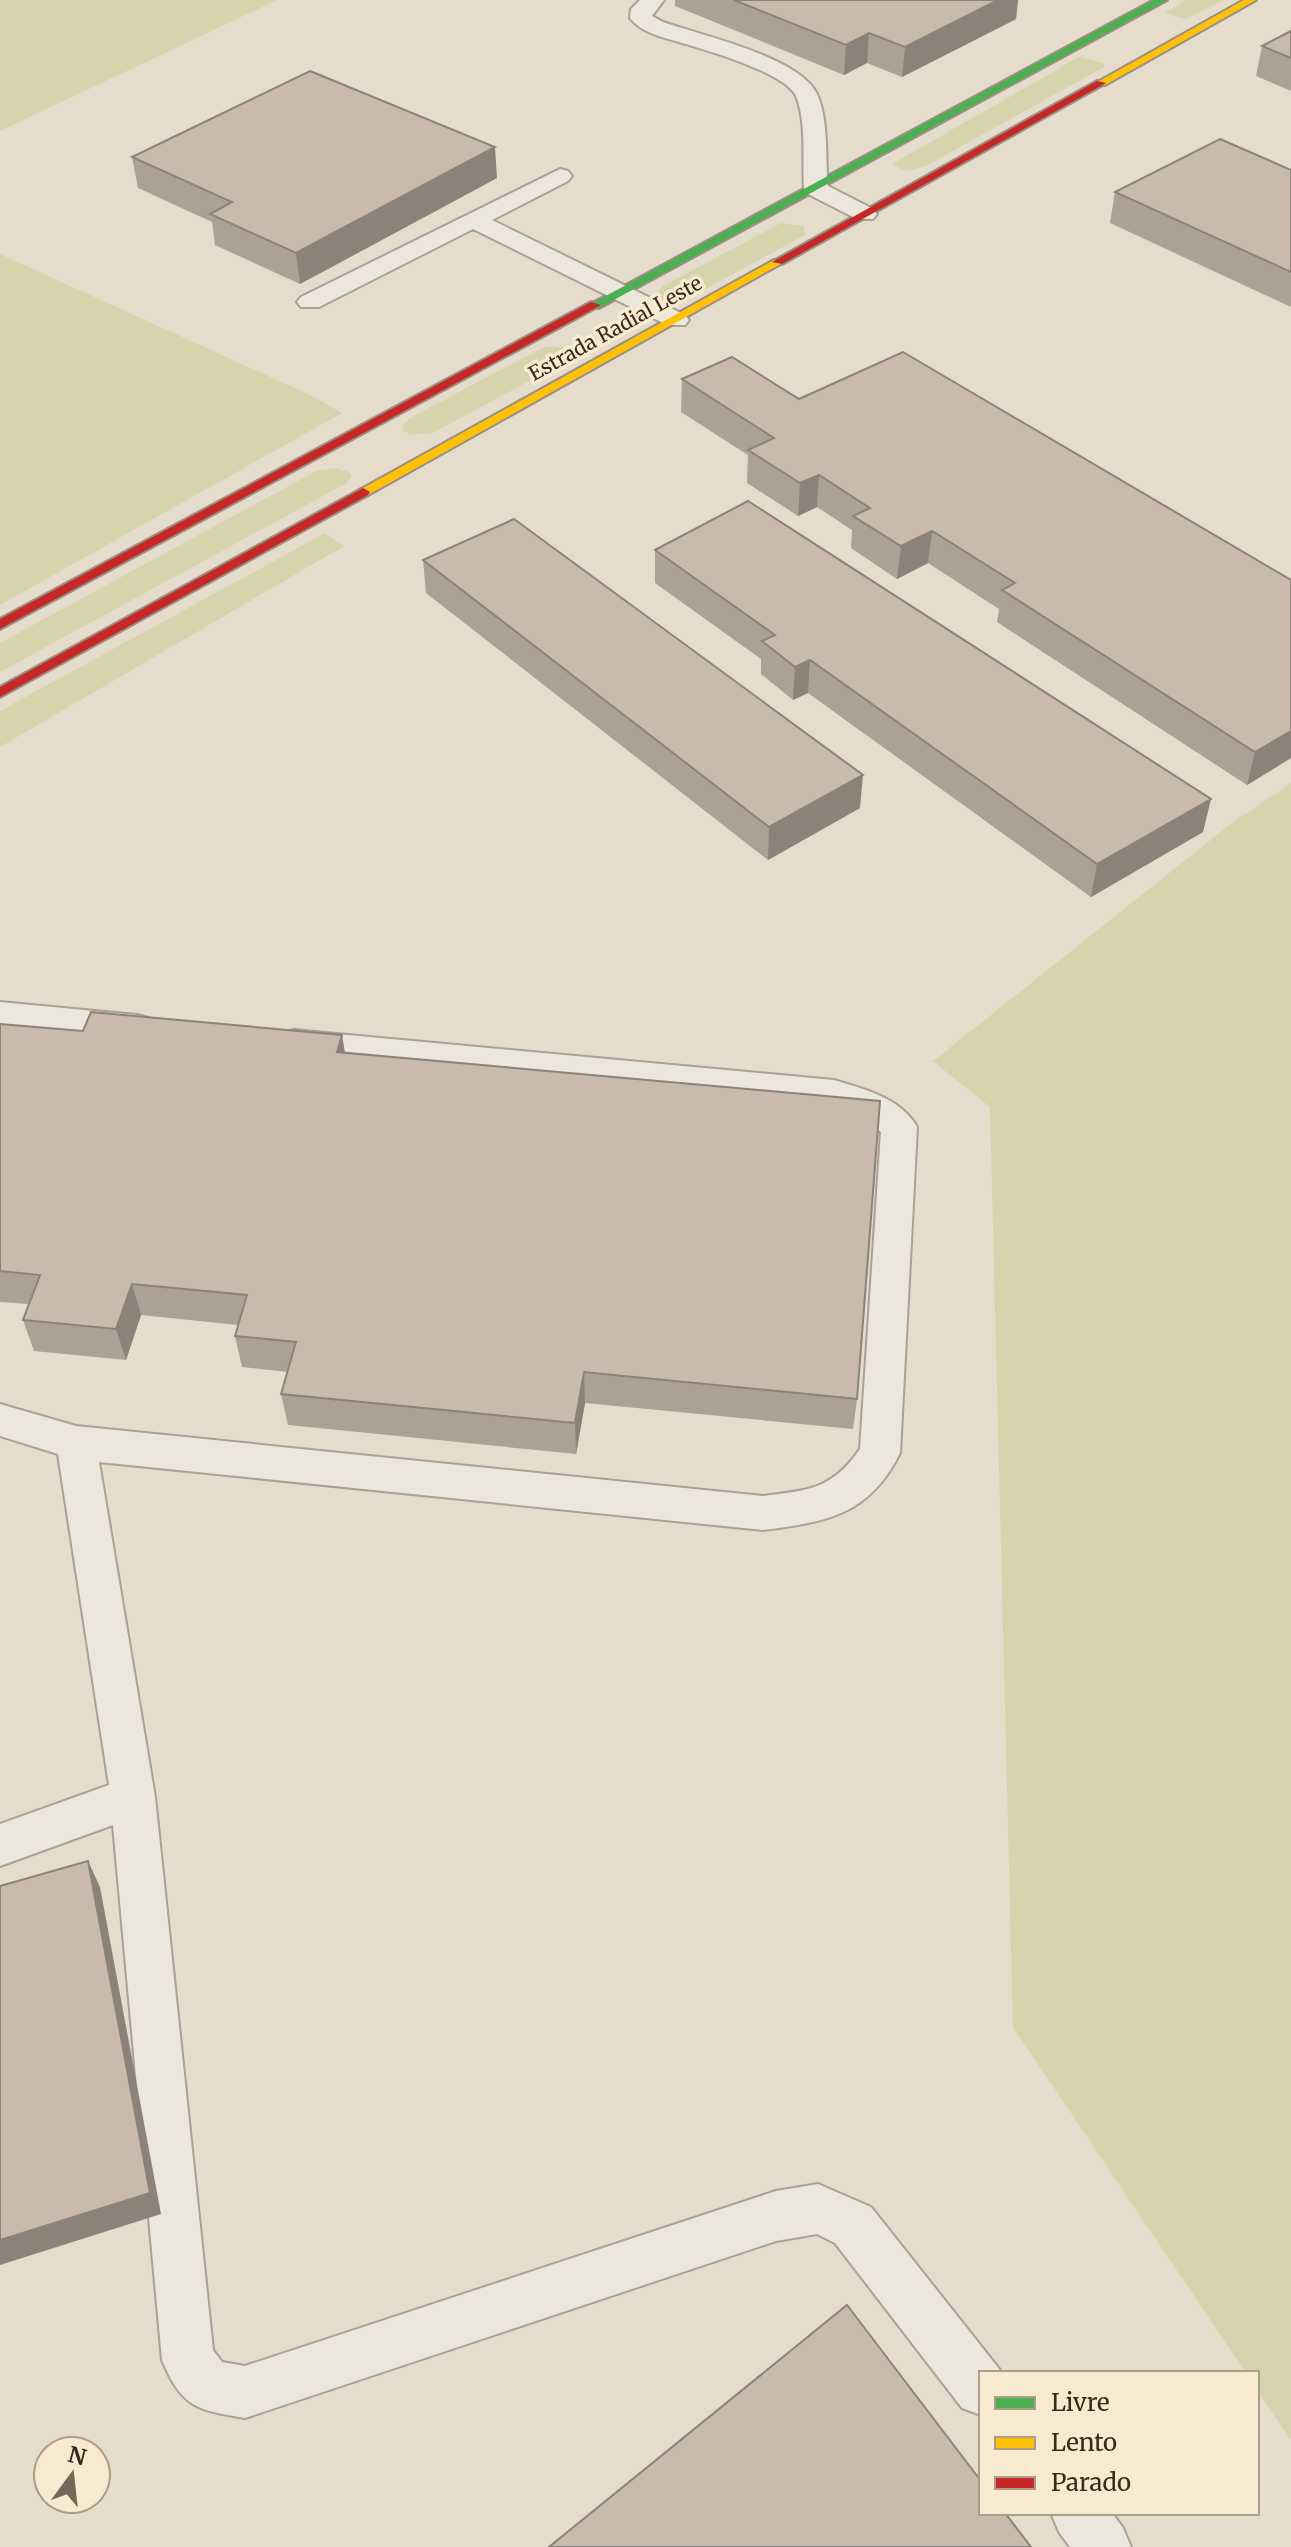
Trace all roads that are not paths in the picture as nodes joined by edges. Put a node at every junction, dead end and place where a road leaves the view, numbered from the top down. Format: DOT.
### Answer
graph roads {
  1 [pos="653,0"];
  2 [pos="1162,0"];
  3 [pos="1251,0"];
  4 [pos="1095,35"];
  5 [pos="1149,55"];
  6 [pos="560,176"];
  7 [pos="816,189"];
  8 [pos="865,214"];
  9 [pos="473,220"];
  10 [pos="618,290"];
  11 [pos="310,302"];
  12 [pos="676,320"];
  13 [pos="349,437"];
  14 [pos="404,470"];
  15 [pos="0,625"];
  16 [pos="0,693"];
  17 [pos="0,1014"];
  18 [pos="173,1031"];
  19 [pos="252,1038"];
  20 [pos="0,1420"];
  21 [pos="76,1443"];
  22 [pos="133,1797"];
  23 [pos="0,1845"];
  24 [pos="979,2386"];
  25 [pos="1080,2515"];
  26 [pos="1104,2547"];
  1 -- 7 [label="lane"];
  2 -- 4 [label="street, Estrada Radial Leste"];
  3 -- 5 [label="street, Estrada Radial Leste"];
  4 -- 5 [label="street"];
  4 -- 7 [label="street, Estrada Radial Leste"];
  5 -- 8 [label="street, Estrada Radial Leste"];
  6 -- 9 [label="lane"];
  7 -- 8 [label="lane"];
  7 -- 10 [label="street, Estrada Radial Leste"];
  8 -- 12 [label="street, Estrada Radial Leste"];
  9 -- 10 [label="lane"];
  9 -- 11 [label="lane"];
  10 -- 12 [label="lane"];
  10 -- 13 [label="street, Estrada Radial Leste"];
  12 -- 14 [label="street, Estrada Radial Leste"];
  13 -- 14 [label="street"];
  13 -- 15 [label="street, Estrada Radial Leste"];
  14 -- 16 [label="street, Estrada Radial Leste"];
  17 -- 18 [label="lane"];
  19 -- 21 [label="lane"];
  20 -- 21 [label="lane"];
  21 -- 22 [label="lane"];
  22 -- 23 [label="lane"];
  22 -- 24 [label="lane"];
  25 -- 26 [label="lane"];
}
